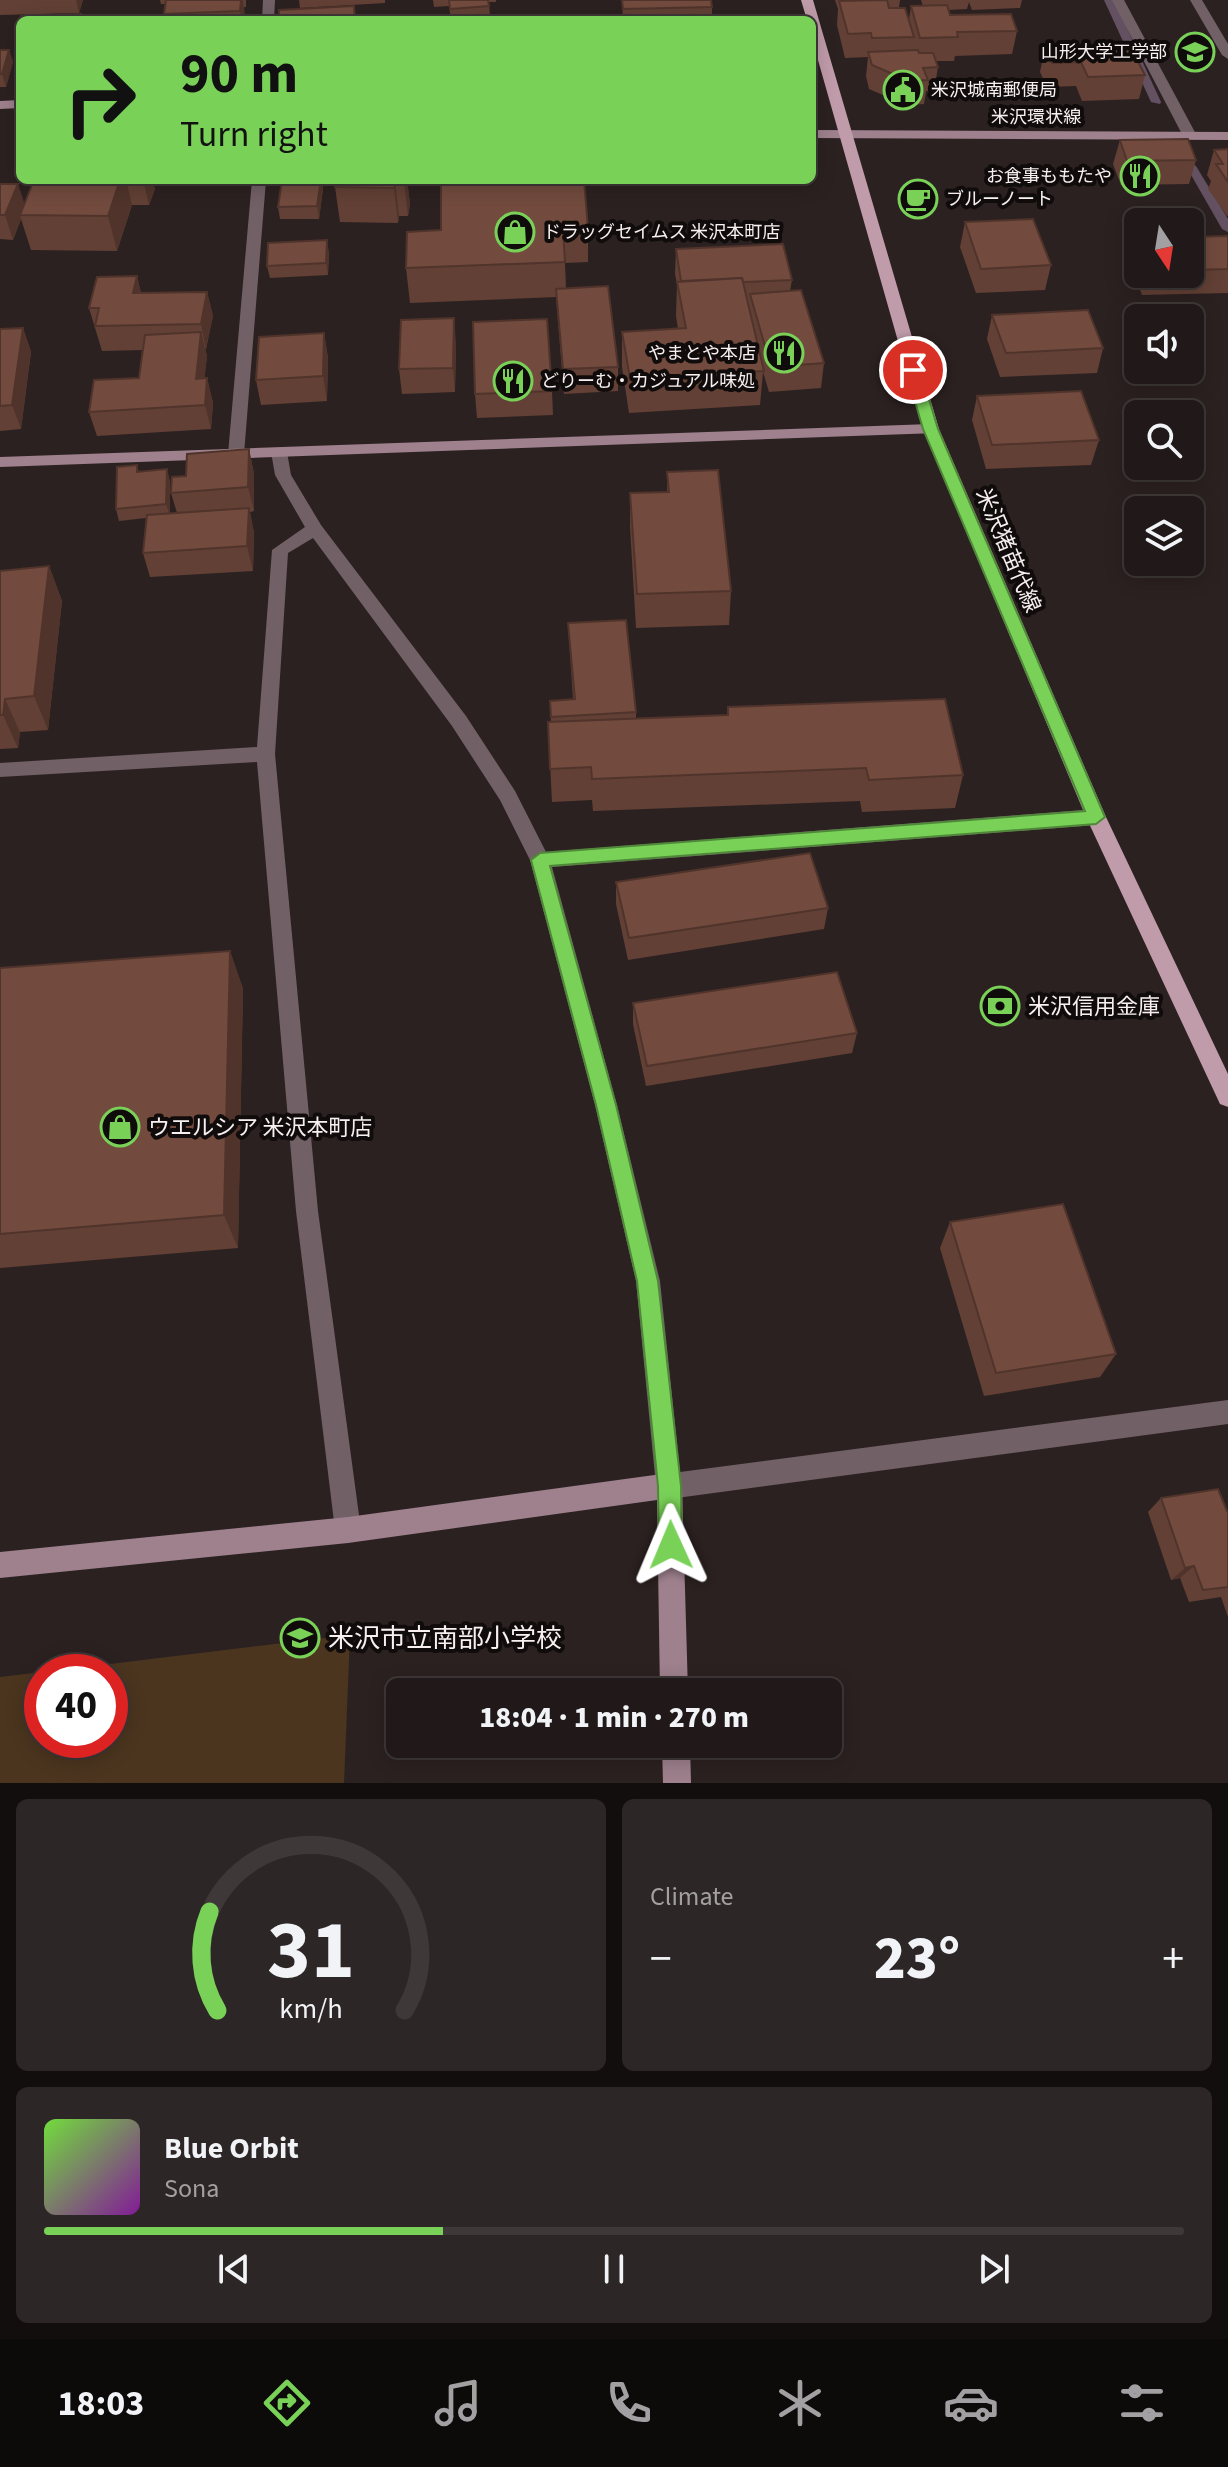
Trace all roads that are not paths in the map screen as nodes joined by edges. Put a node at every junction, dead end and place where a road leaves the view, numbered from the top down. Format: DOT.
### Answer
graph roads {
  1 [pos="1118,0"];
  2 [pos="1196,0"];
  3 [pos="816,34"];
  4 [pos="1228,55"];
  5 [pos="816,134"];
  6 [pos="843,134"];
  7 [pos="1190,136"];
  8 [pos="1228,136"];
  9 [pos="259,184"];
  10 [pos="931,429"];
  11 [pos="279,452"];
  12 [pos="236,454"];
  13 [pos="0,462"];
  14 [pos="315,529"];
  15 [pos="266,754"];
  16 [pos="0,770"];
  17 [pos="1096,817"];
  18 [pos="540,860"];
  19 [pos="1228,1097"];
  20 [pos="1228,1412"];
  21 [pos="669,1486"];
  22 [pos="348,1530"];
  23 [pos="0,1565"];
  24 [pos="674,1678"];
  25 [pos="676,1758"];
  26 [pos="677,1783"];
  1 -- 7 [label="street"];
  2 -- 4 [label="street"];
  3 -- 6 [label="main road, 米沢猪苗代線"];
  5 -- 6 [label="street, 米沢環状線"];
  6 -- 7 [label="street, 米沢環状線"];
  6 -- 10 [label="main road, 米沢猪苗代線"];
  7 -- 8 [label="street, 米沢環状線"];
  9 -- 12 [label="street"];
  10 -- 11 [label="street"];
  10 -- 17 [label="main road, 米沢猪苗代線"];
  11 -- 12 [label="street"];
  11 -- 14 [label="street"];
  12 -- 13 [label="street"];
  14 -- 15 [label="street"];
  14 -- 18 [label="street"];
  15 -- 16 [label="street"];
  15 -- 22 [label="street"];
  17 -- 18 [label="street"];
  17 -- 19 [label="main road, 米沢猪苗代線"];
  18 -- 21 [label="street"];
  20 -- 21 [label="street"];
  21 -- 22 [label="street"];
  21 -- 24 [label="street"];
  22 -- 23 [label="street"];
  25 -- 26 [label="street"];
}
